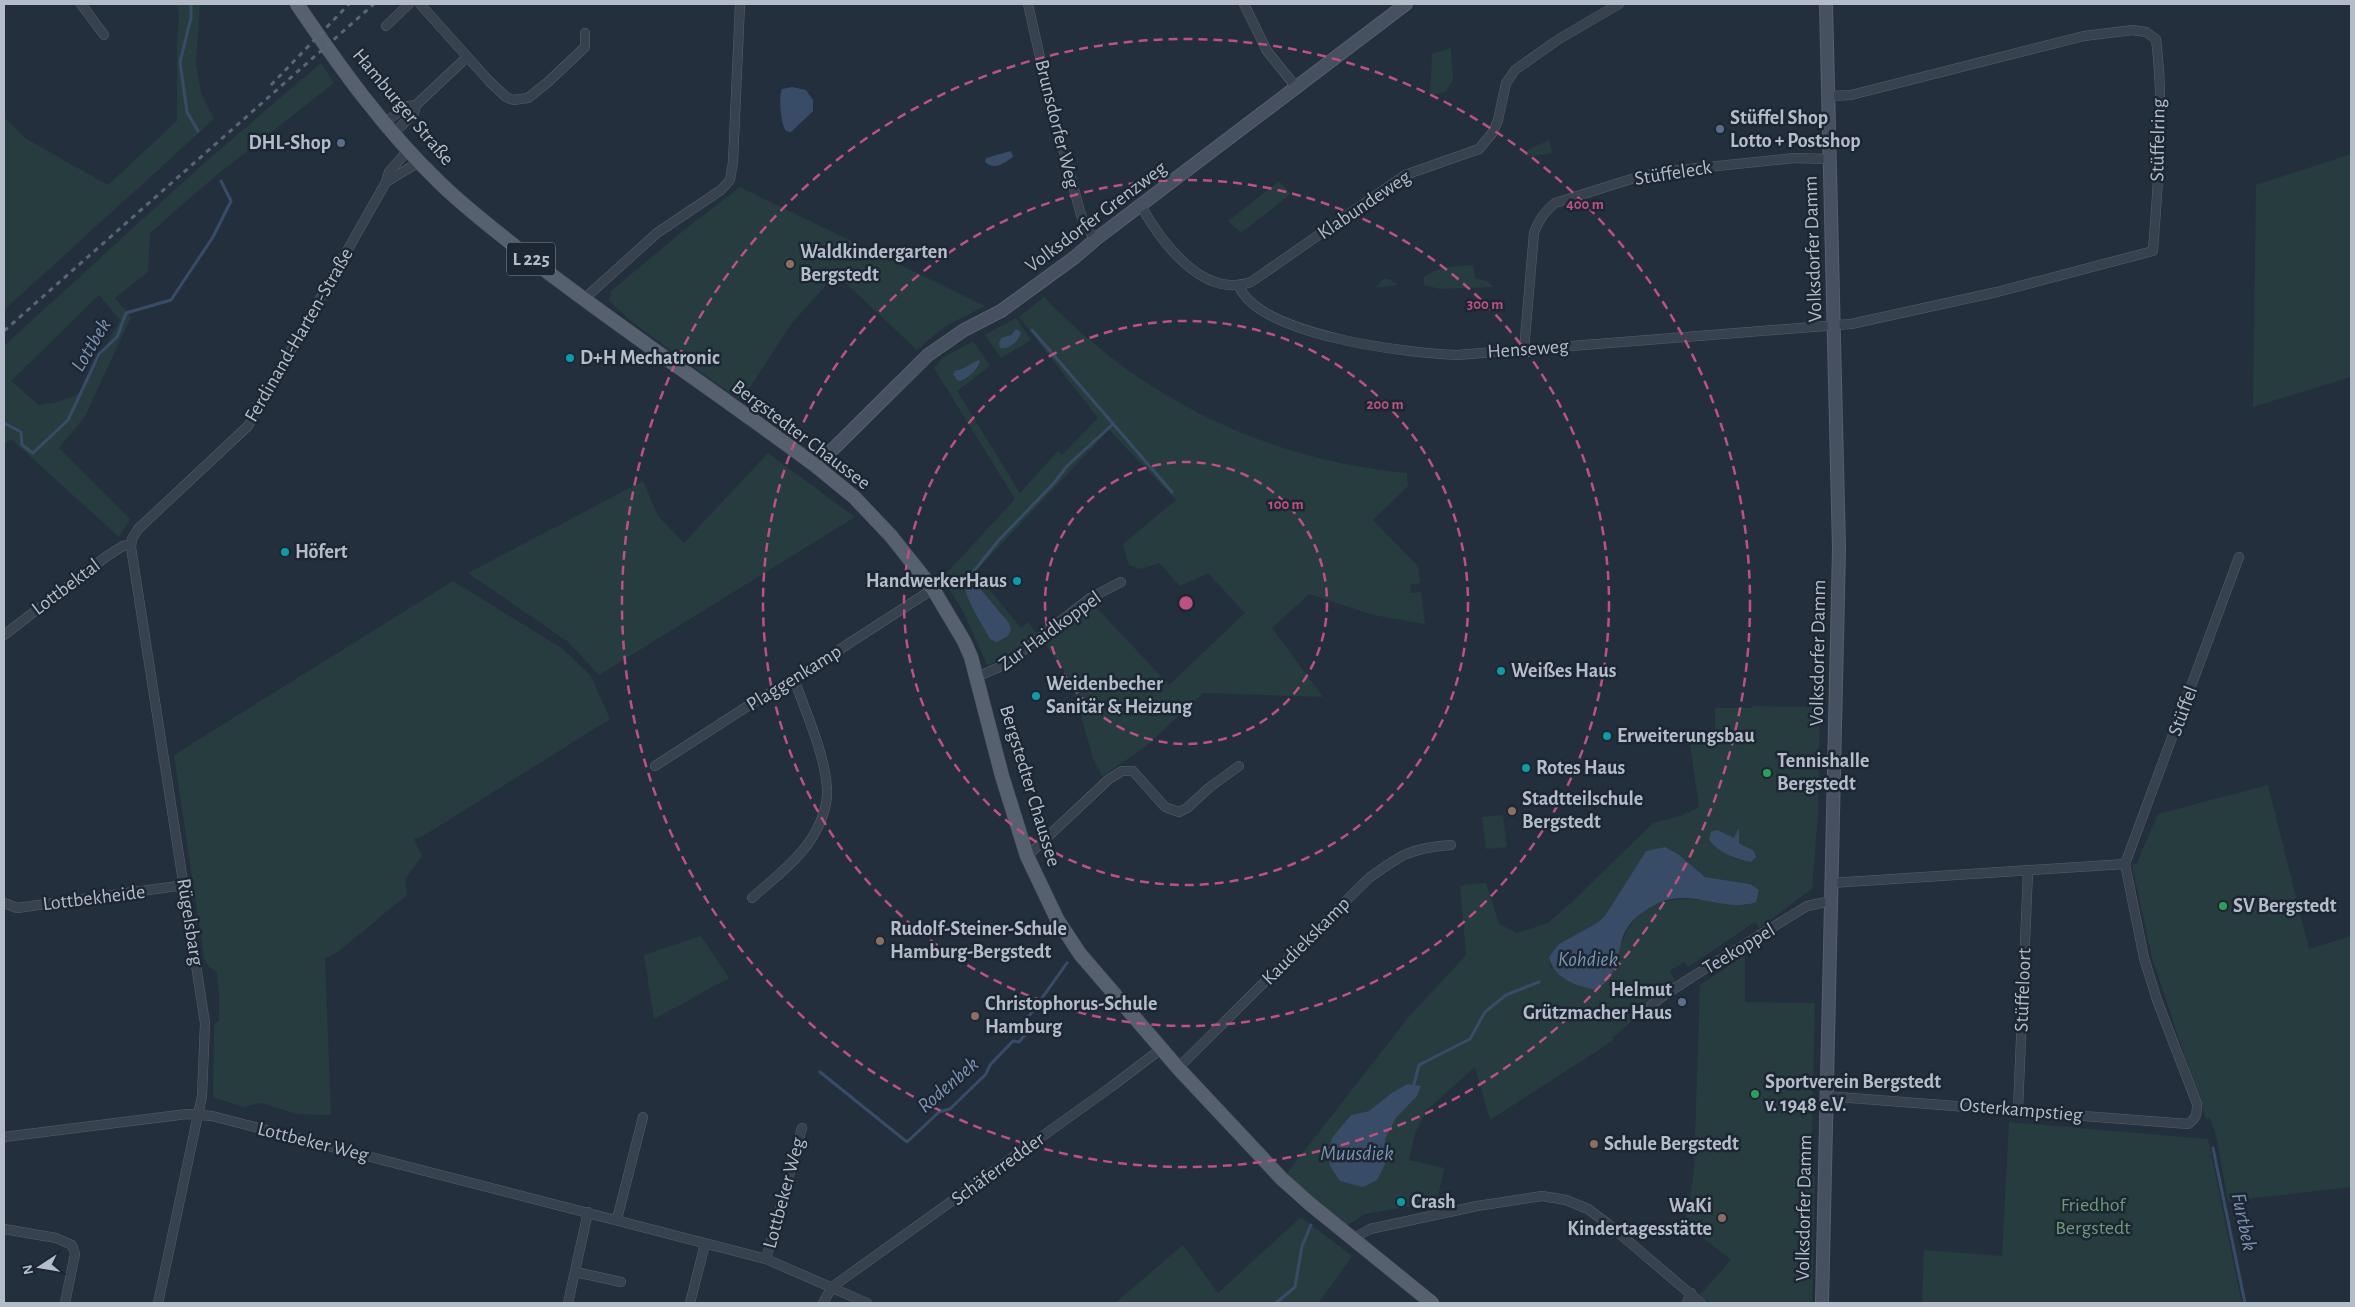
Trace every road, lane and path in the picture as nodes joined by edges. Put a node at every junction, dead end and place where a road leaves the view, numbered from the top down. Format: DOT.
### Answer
graph roads {
  1 [pos="81,4"];
  2 [pos="297,4"];
  3 [pos="409,4"];
  4 [pos="420,4"];
  5 [pos="740,4"];
  6 [pos="1028,4"];
  7 [pos="1244,4"];
  8 [pos="1406,4"];
  9 [pos="1619,4"];
  10 [pos="1826,4"];
  11 [pos="386,26"];
  12 [pos="586,33"];
  13 [pos="104,35"];
  14 [pos="468,57"];
  15 [pos="1296,87"];
  16 [pos="1828,96"];
  17 [pos="416,105"];
  18 [pos="385,122"];
  19 [pos="394,133"];
  20 [pos="408,150"];
  21 [pos="1829,159"];
  22 [pos="419,162"];
  23 [pos="386,182"];
  24 [pos="1141,206"];
  25 [pos="1096,239"];
  26 [pos="1239,286"];
  27 [pos="584,299"];
  28 [pos="1834,326"];
  29 [pos="1524,350"];
  30 [pos="816,466"];
  31 [pos="131,542"];
  32 [pos="2239,557"];
  33 [pos="1121,582"];
  34 [pos="933,589"];
  35 [pos="4,634"];
  36 [pos="977,677"];
  37 [pos="794,680"];
  38 [pos="655,766"];
  39 [pos="1239,766"];
  40 [pos="1450,845"];
  41 [pos="1027,856"];
  42 [pos="2125,864"];
  43 [pos="2028,871"];
  44 [pos="1831,883"];
  45 [pos="185,886"];
  46 [pos="752,898"];
  47 [pos="1831,901"];
  48 [pos="4,903"];
  49 [pos="1652,1006"];
  50 [pos="1161,1049"];
  51 [pos="1178,1068"];
  52 [pos="1825,1096"];
  53 [pos="2018,1110"];
  54 [pos="198,1113"];
  55 [pos="643,1117"];
  56 [pos="802,1128"];
  57 [pos="4,1137"];
  58 [pos="588,1212"];
  59 [pos="617,1219"];
  60 [pos="4,1229"];
  61 [pos="1352,1239"];
  62 [pos="705,1244"];
  63 [pos="766,1259"];
  64 [pos="576,1272"];
  65 [pos="621,1282"];
  66 [pos="832,1287"];
  67 [pos="1691,1293"];
  68 [pos="65,1303"];
  69 [pos="158,1303"];
  70 [pos="568,1303"];
  71 [pos="690,1303"];
  72 [pos="823,1303"];
  73 [pos="867,1303"];
  74 [pos="1432,1303"];
  75 [pos="1687,1303"];
  76 [pos="1702,1303"];
  77 [pos="1822,1303"];
  1 -- 13 [label="street"];
  2 -- 18 [label="main road, Hamburger Straße / L 225"];
  3 -- 11 [label="street"];
  4 -- 14 [label="street"];
  5 -- 27 [label="street"];
  6 -- 25 [label="street, Brunsdorfer Weg"];
  7 -- 15 [label="street"];
  8 -- 15 [label="main road, Volksdorfer Grenzweg"];
  9 -- 26 [label="street, Klabundeweg"];
  10 -- 16 [label="main road, Volksdorfer Damm"];
  12 -- 14 [label="street"];
  14 -- 17 [label="street"];
  15 -- 24 [label="main road, Volksdorfer Grenzweg"];
  16 -- 21 [label="main road, Volksdorfer Damm"];
  16 -- 28 [label="street, Stüffelring"];
  17 -- 18 [label="street"];
  17 -- 19 [label="street"];
  18 -- 19 [label="main road, Hamburger Straße / L 225"];
  19 -- 20 [label="main road, Hamburger Straße / L 225"];
  20 -- 22 [label="main road, Hamburger Straße / L 225"];
  20 -- 23 [label="street, Ferdinand-Harten-Straße"];
  21 -- 28 [label="main road, Volksdorfer Damm"];
  21 -- 29 [label="street, Stüffeleck"];
  22 -- 23 [label="street, Ferdinand-Harten-Straße"];
  22 -- 27 [label="main road, Hamburger Straße / L 225"];
  23 -- 31 [label="street, Ferdinand-Harten-Straße"];
  24 -- 25 [label="main road, Volksdorfer Grenzweg"];
  24 -- 26 [label="street"];
  25 -- 30 [label="main road, Volksdorfer Grenzweg"];
  26 -- 29 [label="street, Henseweg"];
  27 -- 30 [label="main road, Bergstedter Chaussee"];
  28 -- 29 [label="street, Henseweg"];
  28 -- 44 [label="main road, Volksdorfer Damm"];
  30 -- 34 [label="main road, Bergstedter Chaussee"];
  31 -- 35 [label="street, Lottbektal"];
  31 -- 45 [label="street, Rügelsbarg"];
  32 -- 42 [label="street, Stüffel"];
  33 -- 36 [label="street, Zur Haidkoppel"];
  34 -- 36 [label="main road, Bergstedter Chaussee"];
  34 -- 37 [label="street, Plaggenkamp"];
  36 -- 41 [label="main road, Bergstedter Chaussee"];
  37 -- 38 [label="street, Plaggenkamp"];
  37 -- 46 [label="street"];
  39 -- 41 [label="street"];
  40 -- 51 [label="street, Kaudiekskamp"];
  41 -- 50 [label="main road, Bergstedter Chaussee"];
  42 -- 43 [label="street"];
  42 -- 53 [label="street, Osterkampstieg"];
  43 -- 44 [label="street"];
  43 -- 53 [label="street, Stüffeloort"];
  44 -- 47 [label="main road, Volksdorfer Damm"];
  45 -- 48 [label="street, Lottbekheide"];
  45 -- 54 [label="street, Rügelsbarg"];
  47 -- 49 [label="street, Teekoppel"];
  47 -- 52 [label="main road, Volksdorfer Damm"];
  50 -- 51 [label="main road, Bergstedter Chaussee"];
  50 -- 66 [label="street, Schäferredder"];
  51 -- 61 [label="main road, Bergstedter Chaussee"];
  52 -- 53 [label="street, Osterkampstieg"];
  52 -- 77 [label="main road, Volksdorfer Damm"];
  54 -- 57 [label="street, Lottbeker Weg"];
  54 -- 58 [label="street, Lottbeker Weg"];
  54 -- 69 [label="street, Rügelsbarg"];
  55 -- 59 [label="street"];
  56 -- 63 [label="street, Lottbeker Weg"];
  58 -- 59 [label="street, Lottbeker Weg"];
  58 -- 64 [label="street"];
  59 -- 62 [label="street, Lottbeker Weg"];
  60 -- 68 [label="street"];
  61 -- 67 [label="street"];
  61 -- 74 [label="main road, Bergstedter Chaussee"];
  62 -- 63 [label="street, Lottbeker Weg"];
  62 -- 71 [label="street"];
  63 -- 66 [label="street, Lottbeker Weg"];
  64 -- 65 [label="street"];
  64 -- 70 [label="street"];
  66 -- 72 [label="street"];
  66 -- 73 [label="street, Lottbeker Weg"];
  67 -- 75 [label="street"];
  67 -- 76 [label="street"];
}
